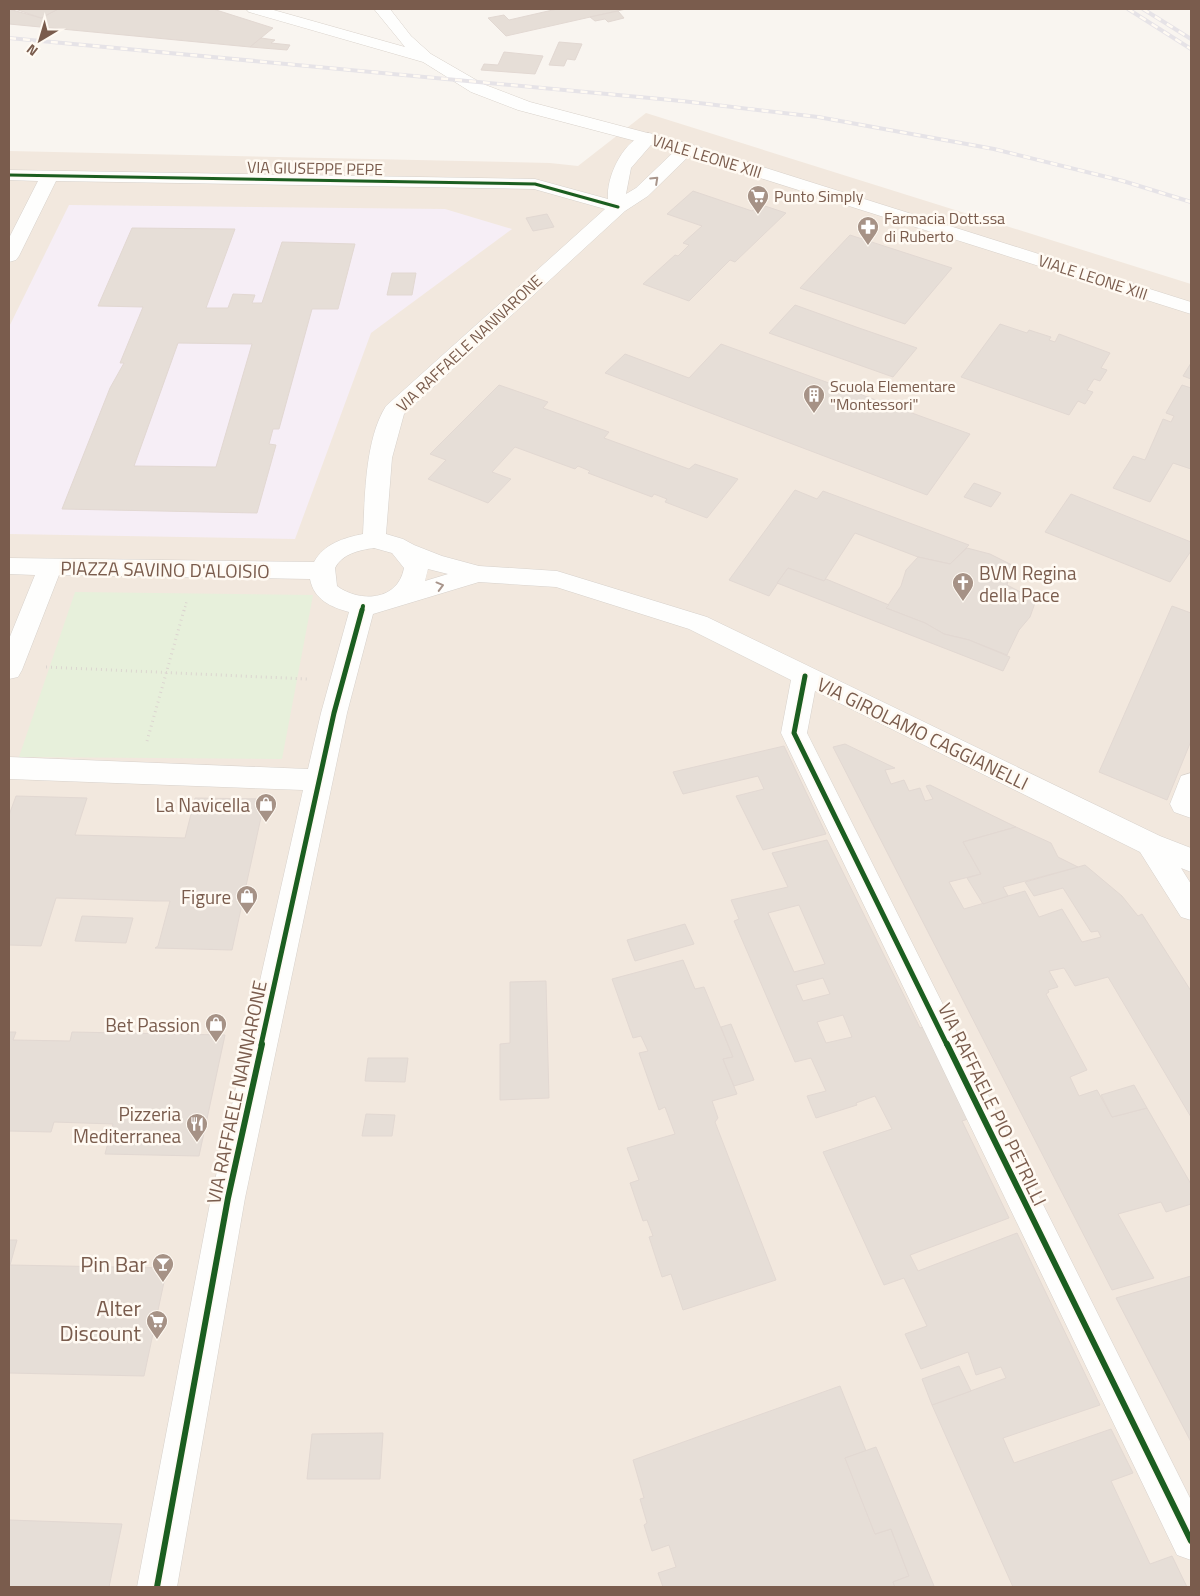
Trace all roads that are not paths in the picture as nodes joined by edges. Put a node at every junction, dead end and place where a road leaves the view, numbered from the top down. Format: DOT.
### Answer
graph roads {
  1 [pos="254,9"];
  2 [pos="382,9"];
  3 [pos="429,58"];
  4 [pos="648,138"];
  5 [pos="687,149"];
  6 [pos="9,175"];
  7 [pos="50,175"];
  8 [pos="618,207"];
  9 [pos="9,256"];
  10 [pos="1191,308"];
  11 [pos="374,540"];
  12 [pos="408,552"];
  13 [pos="9,566"];
  14 [pos="50,567"];
  15 [pos="322,571"];
  16 [pos="479,574"];
  17 [pos="401,596"];
  18 [pos="363,606"];
  19 [pos="10,668"];
  20 [pos="805,676"];
  21 [pos="9,768"];
  22 [pos="320,780"];
  23 [pos="1191,784"];
  24 [pos="1191,807"];
  25 [pos="1150,844"];
  26 [pos="1191,860"];
  27 [pos="1191,908"];
  28 [pos="1191,1541"];
  29 [pos="157,1587"];
  1 -- 3 [label="street, VIALE LEONE XIII"];
  2 -- 3 [label="street"];
  3 -- 4 [label="street, VIALE LEONE XIII"];
  4 -- 5 [label="street, VIALE LEONE XIII"];
  4 -- 8 [label="street"];
  8 -- 5 [label="street, VIA RAFFAELE NANNARONE, one-way"];
  5 -- 10 [label="street, VIALE LEONE XIII"];
  6 -- 7 [label="street, VIA GIUSEPPE PEPE"];
  7 -- 8 [label="street, VIA GIUSEPPE PEPE"];
  7 -- 9 [label="street"];
  8 -- 11 [label="street, VIA RAFFAELE NANNARONE"];
  11 -- 12 [label="street"];
  11 -- 15 [label="street"];
  12 -- 16 [label="street, VIA GIROLAMO CAGGIANELLI"];
  12 -- 17 [label="street"];
  13 -- 14 [label="street, PIAZZA SAVINO D'ALOISIO"];
  14 -- 15 [label="street, PIAZZA SAVINO D'ALOISIO"];
  14 -- 19 [label="street"];
  15 -- 18 [label="street"];
  17 -- 16 [label="street, VIA GIROLAMO CAGGIANELLI, one-way"];
  16 -- 20 [label="street, VIA GIROLAMO CAGGIANELLI"];
  17 -- 18 [label="street"];
  18 -- 22 [label="street, VIA RAFFAELE NANNARONE"];
  20 -- 25 [label="street, VIA GIROLAMO CAGGIANELLI"];
  20 -- 28 [label="street, VIA RAFFAELE PIO PETRILLI"];
  21 -- 22 [label="street"];
  22 -- 29 [label="street, VIA RAFFAELE NANNARONE"];
  23 -- 24 [label="street"];
  25 -- 26 [label="street, VIA GIROLAMO CAGGIANELLI"];
  25 -- 27 [label="street"];
}
